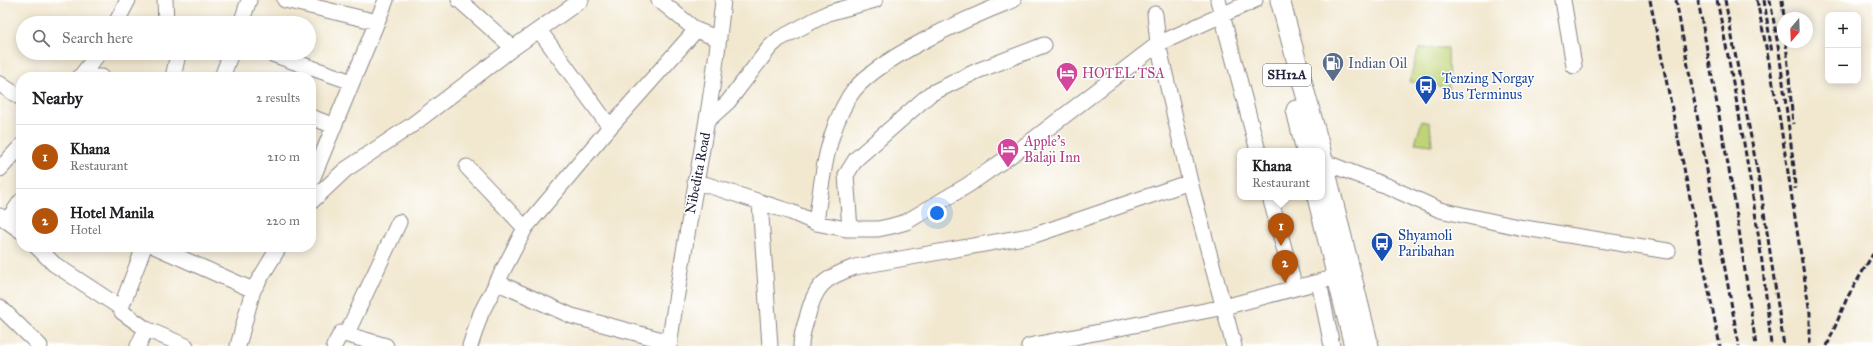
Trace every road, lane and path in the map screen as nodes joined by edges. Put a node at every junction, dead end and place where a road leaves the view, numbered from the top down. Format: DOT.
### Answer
graph roads {
  1 [pos="128,0"];
  2 [pos="165,0"];
  3 [pos="249,0"];
  4 [pos="285,0"];
  5 [pos="386,0"];
  6 [pos="459,0"];
  7 [pos="581,0"];
  8 [pos="659,0"];
  9 [pos="723,0"];
  10 [pos="875,0"];
  11 [pos="1013,0"];
  12 [pos="1254,0"];
  13 [pos="1267,0"];
  14 [pos="1280,0"];
  15 [pos="1563,0"];
  16 [pos="1220,7"];
  17 [pos="1155,14"];
  18 [pos="120,16"];
  19 [pos="166,16"];
  20 [pos="243,16"];
  21 [pos="377,22"];
  22 [pos="539,30"];
  23 [pos="696,30"];
  24 [pos="719,39"];
  25 [pos="1158,44"];
  26 [pos="1044,46"];
  27 [pos="512,48"];
  28 [pos="93,60"];
  29 [pos="177,60"];
  30 [pos="228,60"];
  31 [pos="289,60"];
  32 [pos="1574,66"];
  33 [pos="84,72"];
  34 [pos="174,72"];
  35 [pos="224,72"];
  36 [pos="352,82"];
  37 [pos="0,84"];
  38 [pos="16,95"];
  39 [pos="316,119"];
  40 [pos="708,120"];
  41 [pos="334,126"];
  42 [pos="610,127"];
  43 [pos="1257,148"];
  44 [pos="1311,148"];
  45 [pos="1312,148"];
  46 [pos="16,151"];
  47 [pos="1325,159"];
  48 [pos="316,166"];
  49 [pos="468,167"];
  50 [pos="0,169"];
  51 [pos="695,181"];
  52 [pos="1190,182"];
  53 [pos="316,197"];
  54 [pos="1271,200"];
  55 [pos="1318,200"];
  56 [pos="1321,200"];
  57 [pos="760,202"];
  58 [pos="16,206"];
  59 [pos="4,219"];
  60 [pos="399,222"];
  61 [pos="816,222"];
  62 [pos="16,227"];
  63 [pos="525,228"];
  64 [pos="850,228"];
  65 [pos="1668,251"];
  66 [pos="42,252"];
  67 [pos="142,252"];
  68 [pos="167,252"];
  69 [pos="276,252"];
  70 [pos="1335,275"];
  71 [pos="496,282"];
  72 [pos="1296,288"];
  73 [pos="253,290"];
  74 [pos="0,307"];
  75 [pos="1224,307"];
  76 [pos="121,308"];
  77 [pos="146,329"];
  78 [pos="347,333"];
  79 [pos="669,344"];
  80 [pos="40,346"];
  81 [pos="138,346"];
  82 [pos="186,346"];
  83 [pos="238,346"];
  84 [pos="334,346"];
  85 [pos="386,346"];
  86 [pos="470,346"];
  87 [pos="770,346"];
  88 [pos="801,346"];
  89 [pos="1029,346"];
  90 [pos="1234,346"];
  91 [pos="1332,346"];
  92 [pos="1354,346"];
  93 [pos="1369,346"];
  1 -- 18 [label="street"];
  2 -- 19 [label="street"];
  3 -- 20 [label="street"];
  4 -- 21 [label="street"];
  5 -- 21 [label="street"];
  6 -- 27 [label="street"];
  7 -- 22 [label="street"];
  8 -- 23 [label="street"];
  9 -- 24 [label="street, Nibedita Road"];
  10 -- 40 [label="street"];
  11 -- 61 [label="street"];
  12 -- 16 [label="street"];
  13 -- 44 [label="main road, SH12A"];
  14 -- 45 [label="main road, SH12A"];
  15 -- 32 [label="street"];
  16 -- 25 [label="street"];
  16 -- 43 [label="street"];
  17 -- 25 [label="street"];
  21 -- 36 [label="street"];
  22 -- 27 [label="street"];
  22 -- 42 [label="street"];
  23 -- 24 [label="street"];
  23 -- 42 [label="street"];
  24 -- 40 [label="street, Nibedita Road"];
  25 -- 52 [label="street"];
  25 -- 64 [label="street"];
  26 -- 64 [label="street"];
  27 -- 53 [label="street"];
  28 -- 33 [label="street"];
  29 -- 34 [label="street"];
  30 -- 35 [label="street"];
  31 -- 36 [label="street"];
  36 -- 41 [label="street"];
  37 -- 38 [label="street"];
  39 -- 41 [label="street"];
  40 -- 51 [label="street, Nibedita Road"];
  41 -- 48 [label="street"];
  42 -- 63 [label="street"];
  46 -- 50 [label="street"];
  47 -- 65 [label="street"];
  49 -- 63 [label="street"];
  51 -- 57 [label="street"];
  51 -- 79 [label="street, Nibedita Road"];
  52 -- 75 [label="street"];
  52 -- 88 [label="street"];
  54 -- 72 [label="street"];
  55 -- 70 [label="main road, SH12A"];
  56 -- 70 [label="main road, SH12A"];
  57 -- 61 [label="street"];
  57 -- 87 [label="street"];
  58 -- 59 [label="street"];
  59 -- 62 [label="street"];
  60 -- 78 [label="street"];
  61 -- 64 [label="street"];
  63 -- 71 [label="street"];
  66 -- 76 [label="street"];
  67 -- 76 [label="street"];
  68 -- 73 [label="street"];
  69 -- 73 [label="street"];
  70 -- 72 [label="street"];
  70 -- 91 [label="street"];
  70 -- 92 [label="main road, SH12A"];
  70 -- 93 [label="main road, SH12A"];
  71 -- 79 [label="street"];
  71 -- 86 [label="street"];
  72 -- 75 [label="street"];
  73 -- 83 [label="street"];
  74 -- 80 [label="street"];
  75 -- 89 [label="street"];
  75 -- 90 [label="street"];
  76 -- 77 [label="street"];
  77 -- 81 [label="street"];
  77 -- 82 [label="street"];
  78 -- 84 [label="street"];
  78 -- 85 [label="street"];
}
